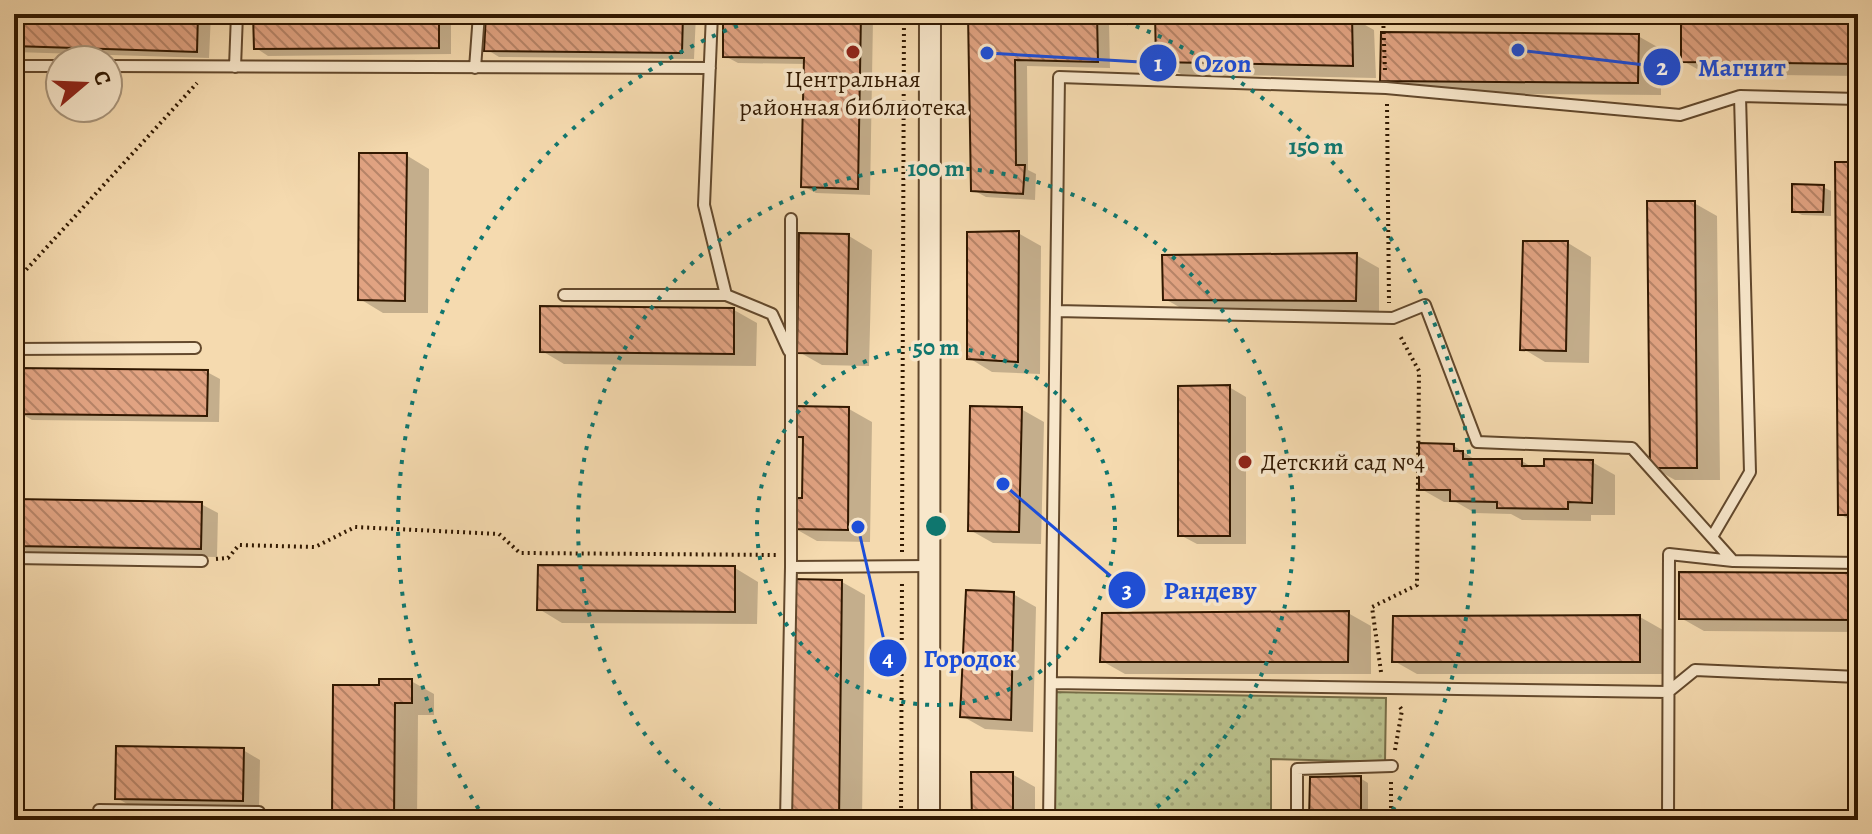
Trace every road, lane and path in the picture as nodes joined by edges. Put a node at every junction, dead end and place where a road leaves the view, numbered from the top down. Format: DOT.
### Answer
graph roads {
  1 [pos="237,14"];
  2 [pos="479,14"];
  3 [pos="712,14"];
  4 [pos="904,14"];
  5 [pos="930,14"];
  6 [pos="1383,14"];
  7 [pos="14,66"];
  8 [pos="44,66"];
  9 [pos="124,66"];
  10 [pos="212,66"];
  11 [pos="235,67"];
  12 [pos="475,68"];
  13 [pos="710,68"];
  14 [pos="1386,88"];
  15 [pos="1740,96"];
  16 [pos="1858,99"];
  17 [pos="791,219"];
  18 [pos="14,283"];
  19 [pos="564,295"];
  20 [pos="726,295"];
  21 [pos="1056,311"];
  22 [pos="1393,318"];
  23 [pos="195,348"];
  24 [pos="14,349"];
  25 [pos="789,351"];
  26 [pos="1712,537"];
  27 [pos="792,555"];
  28 [pos="14,558"];
  29 [pos="202,561"];
  30 [pos="1733,561"];
  31 [pos="1858,563"];
  32 [pos="930,566"];
  33 [pos="791,567"];
  34 [pos="1858,677"];
  35 [pos="1051,683"];
  36 [pos="1390,688"];
  37 [pos="1668,692"];
  38 [pos="1392,766"];
  39 [pos="99,820"];
  40 [pos="259,820"];
  41 [pos="786,820"];
  42 [pos="901,820"];
  43 [pos="929,820"];
  44 [pos="1049,820"];
  45 [pos="1297,820"];
  46 [pos="1391,820"];
  47 [pos="1668,820"];
  1 -- 11 [label="lane"];
  2 -- 12 [label="lane"];
  3 -- 13 [label="lane"];
  4 -- 42 [label="path"];
  5 -- 32 [label="street"];
  6 -- 14 [label="path"];
  7 -- 8 [label="lane"];
  9 -- 10 [label="lane"];
  10 -- 11 [label="lane"];
  10 -- 18 [label="path"];
  11 -- 12 [label="lane"];
  12 -- 13 [label="lane"];
  13 -- 20 [label="lane"];
  14 -- 15 [label="lane"];
  14 -- 21 [label="lane"];
  14 -- 22 [label="path"];
  15 -- 16 [label="lane"];
  15 -- 26 [label="lane"];
  17 -- 25 [label="lane"];
  19 -- 20 [label="lane"];
  20 -- 25 [label="lane"];
  21 -- 22 [label="lane"];
  21 -- 35 [label="lane"];
  22 -- 26 [label="lane"];
  22 -- 36 [label="path"];
  23 -- 24 [label="lane"];
  25 -- 27 [label="lane"];
  26 -- 30 [label="lane"];
  27 -- 29 [label="path"];
  27 -- 33 [label="lane"];
  28 -- 29 [label="lane"];
  30 -- 31 [label="lane"];
  30 -- 37 [label="lane"];
  32 -- 33 [label="lane"];
  32 -- 43 [label="street"];
  33 -- 41 [label="lane"];
  34 -- 37 [label="lane"];
  35 -- 36 [label="lane"];
  35 -- 44 [label="lane"];
  36 -- 37 [label="lane"];
  36 -- 38 [label="path"];
  37 -- 47 [label="lane"];
  38 -- 45 [label="lane"];
  38 -- 46 [label="path"];
  39 -- 40 [label="lane"];
}
